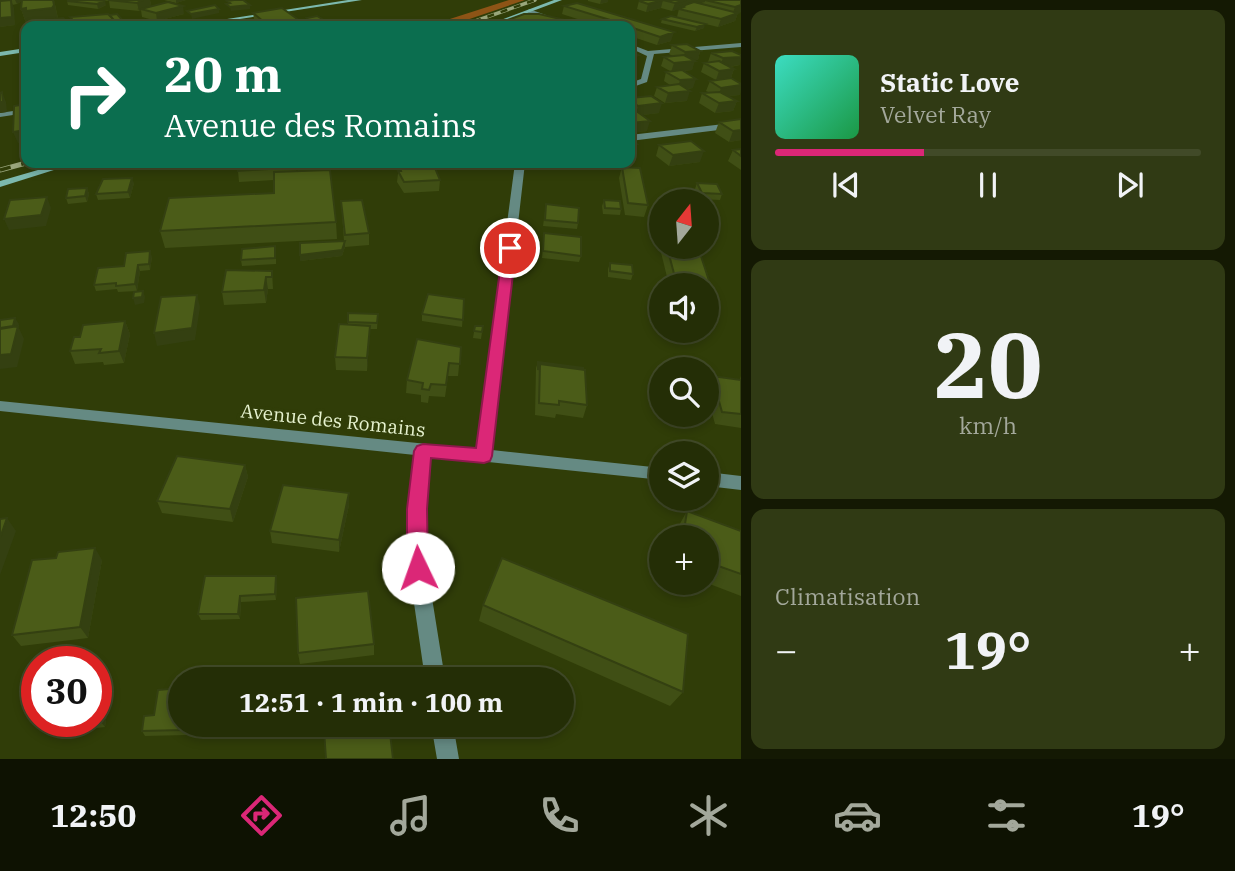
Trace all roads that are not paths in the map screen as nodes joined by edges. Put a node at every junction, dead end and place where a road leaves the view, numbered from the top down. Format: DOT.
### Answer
graph roads {
  1 [pos="359,0"];
  2 [pos="559,0"];
  3 [pos="529,11"];
  4 [pos="218,21"];
  5 [pos="502,21"];
  6 [pos="558,21"];
  7 [pos="741,45"];
  8 [pos="635,48"];
  9 [pos="21,51"];
  10 [pos="648,53"];
  11 [pos="0,54"];
  12 [pos="635,84"];
  13 [pos="21,112"];
  14 [pos="0,115"];
  15 [pos="741,124"];
  16 [pos="635,137"];
  17 [pos="54,168"];
  18 [pos="519,168"];
  19 [pos="0,184"];
  20 [pos="0,406"];
  21 [pos="423,451"];
  22 [pos="484,456"];
  23 [pos="649,473"];
  24 [pos="719,480"];
  25 [pos="741,483"];
  26 [pos="433,667"];
  27 [pos="444,737"];
  28 [pos="448,759"];
  1 -- 4 [label="street"];
  2 -- 3 [label="street"];
  3 -- 5 [label="street"];
  3 -- 6 [label="street"];
  7 -- 10 [label="street"];
  8 -- 10 [label="street"];
  9 -- 11 [label="street"];
  10 -- 12 [label="street"];
  13 -- 14 [label="street"];
  15 -- 16 [label="street"];
  17 -- 19 [label="street"];
  18 -- 22 [label="street"];
  20 -- 21 [label="street, Avenue des Romains"];
  21 -- 22 [label="street, Avenue des Romains"];
  21 -- 26 [label="street"];
  22 -- 23 [label="street, Avenue des Romains"];
  24 -- 25 [label="street"];
  27 -- 28 [label="street"];
}
